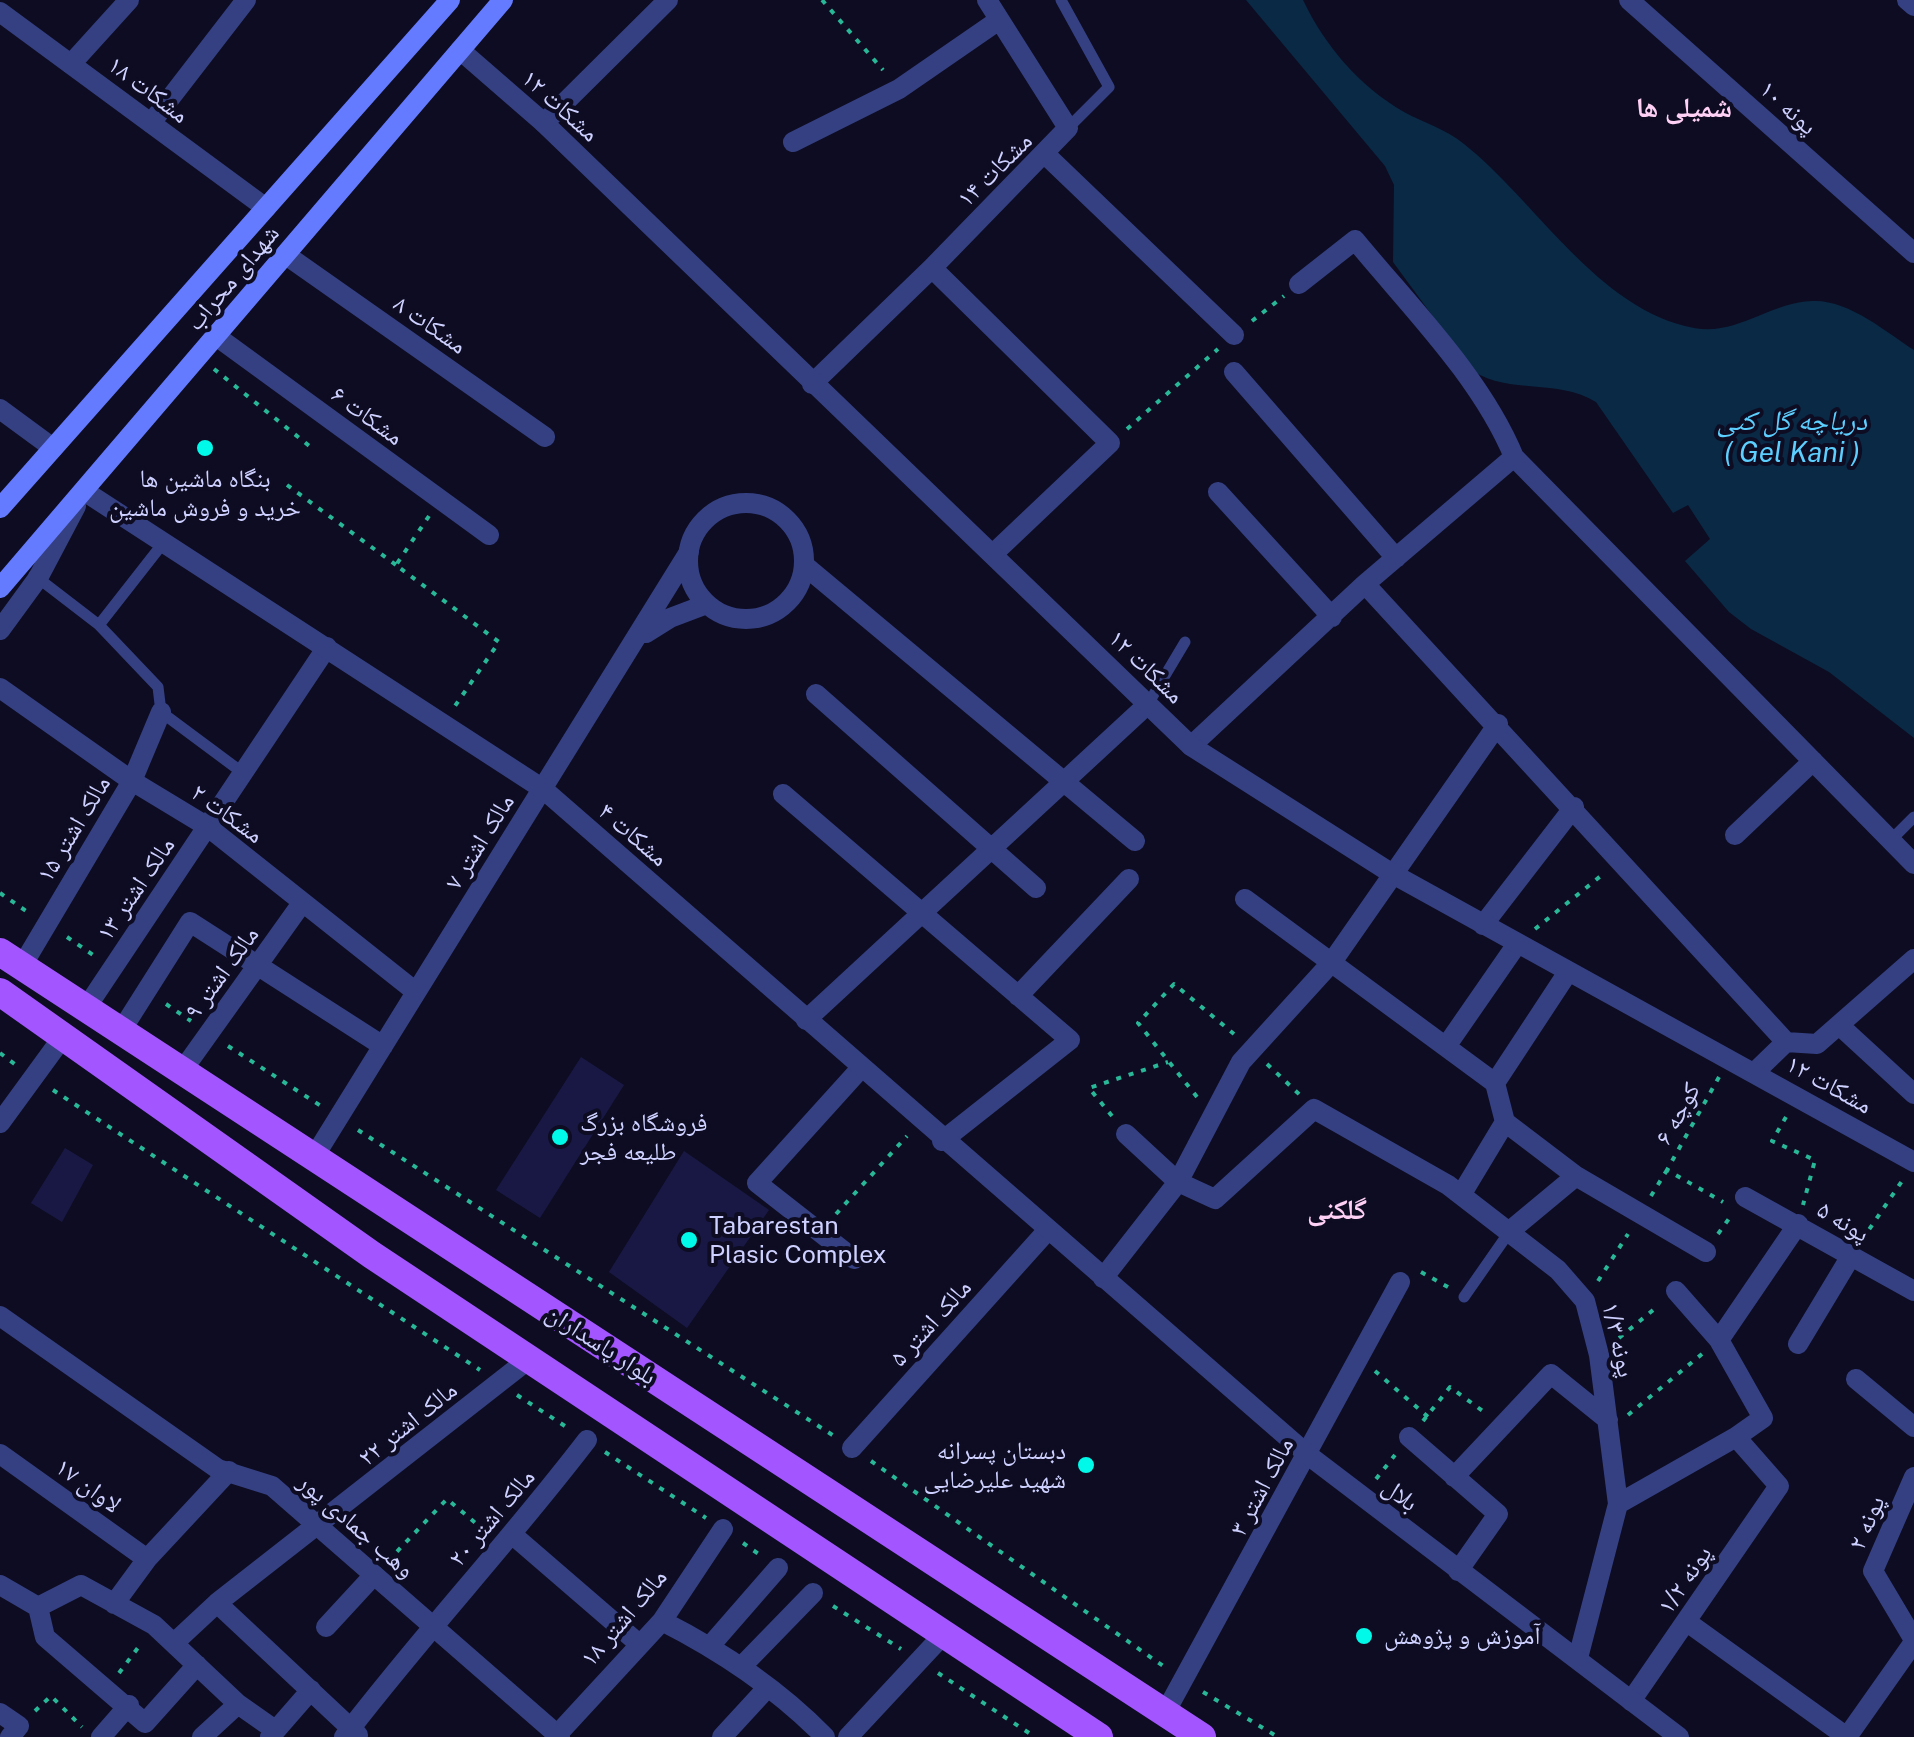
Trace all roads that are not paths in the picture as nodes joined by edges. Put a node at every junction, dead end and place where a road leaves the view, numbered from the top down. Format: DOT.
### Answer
graph roads {
  1 [pos="130,0"];
  2 [pos="246,0"];
  3 [pos="450,0"];
  4 [pos="503,0"];
  5 [pos="668,0"];
  6 [pos="988,0"];
  7 [pos="1061,0"];
  8 [pos="1629,0"];
  9 [pos="1907,0"];
  10 [pos="1914,6"];
  11 [pos="0,12"];
  12 [pos="999,20"];
  13 [pos="460,50"];
  14 [pos="71,64"];
  15 [pos="544,123"];
  16 [pos="151,124"];
  17 [pos="1068,128"];
  18 [pos="794,142"];
  19 [pos="1046,155"];
  20 [pos="266,208"];
  21 [pos="1914,253"];
  22 [pos="286,254"];
  23 [pos="932,268"];
  24 [pos="1300,284"];
  25 [pos="216,336"];
  26 [pos="1234,336"];
  27 [pos="1234,372"];
  28 [pos="812,384"];
  29 [pos="0,409"];
  30 [pos="545,437"];
  31 [pos="53,448"];
  32 [pos="1514,457"];
  33 [pos="84,491"];
  34 [pos="1218,492"];
  35 [pos="0,508"];
  36 [pos="488,535"];
  37 [pos="164,542"];
  38 [pos="688,552"];
  39 [pos="994,554"];
  40 [pos="1396,558"];
  41 [pos="21,563"];
  42 [pos="804,565"];
  43 [pos="38,578"];
  44 [pos="1365,584"];
  45 [pos="0,588"];
  46 [pos="707,604"];
  47 [pos="1332,617"];
  48 [pos="99,625"];
  49 [pos="0,630"];
  50 [pos="640,636"];
  51 [pos="1185,642"];
  52 [pos="327,646"];
  53 [pos="0,688"];
  54 [pos="816,694"];
  55 [pos="1148,704"];
  56 [pos="161,712"];
  57 [pos="1498,724"];
  58 [pos="1191,746"];
  59 [pos="1813,762"];
  60 [pos="243,773"];
  61 [pos="1062,778"];
  62 [pos="132,781"];
  63 [pos="542,789"];
  64 [pos="783,794"];
  65 [pos="1574,807"];
  66 [pos="1914,817"];
  67 [pos="208,827"];
  68 [pos="1735,835"];
  69 [pos="1891,840"];
  70 [pos="1135,841"];
  71 [pos="990,846"];
  72 [pos="1914,864"];
  73 [pos="1390,873"];
  74 [pos="1129,879"];
  75 [pos="1036,888"];
  76 [pos="1245,899"];
  77 [pos="302,902"];
  78 [pos="920,912"];
  79 [pos="1483,926"];
  80 [pos="1517,944"];
  81 [pos="11,959"];
  82 [pos="1914,959"];
  83 [pos="1332,962"];
  84 [pos="258,968"];
  85 [pos="1568,972"];
  86 [pos="0,992"];
  87 [pos="416,992"];
  88 [pos="1018,996"];
  89 [pos="86,1008"];
  90 [pos="806,1020"];
  91 [pos="1839,1025"];
  92 [pos="121,1031"];
  93 [pos="65,1034"];
  94 [pos="1786,1042"];
  95 [pos="1448,1045"];
  96 [pos="383,1046"];
  97 [pos="861,1068"];
  98 [pos="182,1071"];
  99 [pos="1754,1072"];
  100 [pos="1495,1083"];
  101 [pos="1914,1094"];
  102 [pos="1505,1122"];
  103 [pos="0,1123"];
  104 [pos="1126,1134"];
  105 [pos="942,1140"];
  106 [pos="314,1157"];
  107 [pos="1909,1171"];
  108 [pos="1576,1176"];
  109 [pos="1178,1182"];
  110 [pos="1460,1195"];
  111 [pos="1740,1204"];
  112 [pos="1798,1224"];
  113 [pos="1511,1230"];
  114 [pos="1048,1231"];
  115 [pos="1706,1252"];
  116 [pos="1851,1256"];
  117 [pos="854,1259"];
  118 [pos="1102,1278"];
  119 [pos="1400,1282"];
  120 [pos="1676,1291"];
  121 [pos="1914,1292"];
  122 [pos="1464,1297"];
  123 [pos="0,1316"];
  124 [pos="1718,1340"];
  125 [pos="1798,1344"];
  126 [pos="528,1359"];
  127 [pos="1856,1379"];
  128 [pos="1608,1425"];
  129 [pos="1914,1428"];
  130 [pos="1408,1437"];
  131 [pos="1736,1437"];
  132 [pos="587,1440"];
  133 [pos="852,1448"];
  134 [pos="0,1454"];
  135 [pos="1308,1455"];
  136 [pos="229,1471"];
  137 [pos="1454,1476"];
  138 [pos="1914,1477"];
  139 [pos="1618,1504"];
  140 [pos="319,1527"];
  141 [pos="724,1529"];
  142 [pos="508,1542"];
  143 [pos="147,1559"];
  144 [pos="778,1568"];
  145 [pos="1458,1571"];
  146 [pos="374,1575"];
  147 [pos="0,1585"];
  148 [pos="814,1593"];
  149 [pos="217,1603"];
  150 [pos="114,1604"];
  151 [pos="38,1607"];
  152 [pos="662,1620"];
  153 [pos="1687,1622"];
  154 [pos="432,1625"];
  155 [pos="326,1627"];
  156 [pos="944,1634"];
  157 [pos="1914,1641"];
  158 [pos="174,1643"];
  159 [pos="638,1644"];
  160 [pos="710,1646"];
  161 [pos="1578,1658"];
  162 [pos="197,1664"];
  163 [pos="742,1666"];
  164 [pos="768,1687"];
  165 [pos="310,1690"];
  166 [pos="1631,1701"];
  167 [pos="238,1704"];
  168 [pos="129,1706"];
  169 [pos="0,1713"];
  170 [pos="1166,1713"];
  171 [pos="14,1732"];
  172 [pos="272,1733"];
  173 [pos="351,1734"];
  174 [pos="557,1736"];
  175 [pos="101,1737"];
  176 [pos="202,1737"];
  177 [pos="722,1737"];
  178 [pos="825,1737"];
  179 [pos="848,1737"];
  180 [pos="1100,1737"];
  181 [pos="1202,1737"];
  182 [pos="1679,1737"];
  183 [pos="1847,1737"];
  1 -- 14 [label="street"];
  2 -- 16 [label="street"];
  3 -- 20 [label="main road, شهدای محراب"];
  4 -- 13 [label="main road, شهدای محراب"];
  5 -- 15 [label="street"];
  6 -- 12 [label="street, مشکات ۱۴"];
  7 -- 17 [label="lane"];
  8 -- 21 [label="street, پونه ۱۰"];
  9 -- 10 [label="street"];
  11 -- 14 [label="street, مشکات ۱۸"];
  12 -- 17 [label="street, مشکات ۱۴"];
  12 -- 18 [label="street"];
  13 -- 15 [label="street, مشکات ۱۲"];
  13 -- 22 [label="main road, شهدای محراب"];
  14 -- 16 [label="street, مشکات ۱۸"];
  15 -- 28 [label="street, مشکات ۱۲"];
  16 -- 20 [label="street, مشکات ۱۸"];
  17 -- 19 [label="street, مشکات ۱۴"];
  19 -- 23 [label="street, مشکات ۱۴"];
  19 -- 26 [label="street"];
  20 -- 31 [label="main road, شهدای محراب"];
  22 -- 25 [label="main road, شهدای محراب"];
  22 -- 30 [label="street, مشکات ۸"];
  23 -- 28 [label="street, مشکات ۱۴"];
  23 -- 39 [label="street"];
  24 -- 32 [label="street"];
  25 -- 33 [label="main road, شهدای محراب"];
  25 -- 36 [label="street, مشکات ۶"];
  27 -- 40 [label="street"];
  28 -- 39 [label="street, مشکات ۱۲"];
  29 -- 31 [label="street"];
  31 -- 35 [label="main road, شهدای محراب"];
  32 -- 40 [label="street"];
  32 -- 59 [label="street"];
  33 -- 37 [label="street, مشکات ۴"];
  33 -- 41 [label="main road, شهدای محراب"];
  33 -- 43 [label="street"];
  34 -- 47 [label="street"];
  37 -- 48 [label="lane"];
  37 -- 52 [label="street, مشکات ۴"];
  38 -- 42 [label="street"];
  38 -- 46 [label="street"];
  38 -- 50 [label="street, مالک اشتر ۷"];
  39 -- 55 [label="street, مشکات ۱۲"];
  40 -- 44 [label="street"];
  41 -- 43 [label="lane, مشکات ۲"];
  41 -- 45 [label="main road, شهدای محراب"];
  42 -- 46 [label="street"];
  42 -- 61 [label="street"];
  43 -- 48 [label="lane, مشکات ۲"];
  43 -- 49 [label="street"];
  44 -- 47 [label="street"];
  44 -- 57 [label="street"];
  46 -- 50 [label="street"];
  47 -- 58 [label="street"];
  48 -- 56 [label="lane, مشکات ۲"];
  50 -- 63 [label="street, مالک اشتر ۷"];
  51 -- 55 [label="lane"];
  52 -- 60 [label="street, مالک اشتر ۱۳"];
  52 -- 63 [label="street, مشکات ۴"];
  53 -- 62 [label="street, مشکات ۲"];
  54 -- 71 [label="street"];
  55 -- 58 [label="street, مشکات ۱۲"];
  55 -- 61 [label="street"];
  56 -- 60 [label="lane, مشکات ۲"];
  56 -- 62 [label="street, مالک اشتر ۱۵"];
  57 -- 65 [label="street"];
  57 -- 73 [label="street"];
  58 -- 73 [label="street, مشکات ۱۲"];
  59 -- 68 [label="street"];
  59 -- 69 [label="street"];
  60 -- 67 [label="street, مالک اشتر ۱۳"];
  61 -- 70 [label="street"];
  61 -- 71 [label="street"];
  62 -- 67 [label="street, مشکات ۲"];
  62 -- 81 [label="street, مالک اشتر ۱۵"];
  63 -- 87 [label="street, مالک اشتر ۷"];
  63 -- 90 [label="street, مشکات ۴"];
  64 -- 78 [label="street"];
  65 -- 79 [label="street"];
  65 -- 94 [label="street"];
  66 -- 69 [label="lane"];
  67 -- 77 [label="street, مشکات ۲"];
  67 -- 89 [label="street, مالک اشتر ۱۳"];
  69 -- 72 [label="street"];
  71 -- 75 [label="street"];
  71 -- 78 [label="street"];
  73 -- 79 [label="street, مشکات ۱۲"];
  73 -- 83 [label="street"];
  74 -- 88 [label="street"];
  76 -- 83 [label="street"];
  77 -- 84 [label="street, مالک اشتر ۹"];
  77 -- 87 [label="street, مشکات ۲"];
  78 -- 88 [label="street"];
  78 -- 90 [label="street"];
  79 -- 80 [label="street, مشکات ۱۲"];
  80 -- 85 [label="street, مشکات ۱۲"];
  80 -- 95 [label="street"];
  81 -- 89 [label="main road, بلوار پاسداران"];
  82 -- 91 [label="street"];
  83 -- 95 [label="street"];
  83 -- 109 [label="street"];
  84 -- 92 [label="street"];
  84 -- 96 [label="street"];
  84 -- 98 [label="street, مالک اشتر ۹"];
  85 -- 99 [label="street, مشکات ۱۲"];
  85 -- 100 [label="street"];
  86 -- 93 [label="main road, بلوار پاسداران"];
  87 -- 96 [label="street, مالک اشتر ۷"];
  88 -- 105 [label="street"];
  89 -- 92 [label="main road, بلوار پاسداران"];
  90 -- 97 [label="street, مشکات ۴"];
  91 -- 94 [label="street"];
  91 -- 101 [label="street"];
  92 -- 98 [label="main road, بلوار پاسداران"];
  93 -- 103 [label="street"];
  93 -- 126 [label="main road, بلوار پاسداران"];
  94 -- 99 [label="street"];
  95 -- 100 [label="street"];
  96 -- 106 [label="street, مالک اشتر ۷"];
  97 -- 105 [label="street, مشکات ۴"];
  97 -- 117 [label="street"];
  98 -- 106 [label="main road, بلوار پاسداران"];
  99 -- 107 [label="street, مشکات ۱۲"];
  100 -- 102 [label="street"];
  102 -- 108 [label="street"];
  102 -- 110 [label="street"];
  104 -- 109 [label="street"];
  105 -- 114 [label="street, مشکات ۴"];
  106 -- 170 [label="main road, بلوار پاسداران"];
  108 -- 113 [label="street"];
  108 -- 115 [label="street"];
  109 -- 110 [label="street, پونه ۱/۳"];
  109 -- 118 [label="street"];
  110 -- 113 [label="street, پونه ۱/۳"];
  111 -- 112 [label="street, پونه ۵"];
  112 -- 116 [label="street, پونه ۵"];
  112 -- 124 [label="street"];
  113 -- 122 [label="lane"];
  113 -- 128 [label="street, پونه ۱/۳"];
  114 -- 118 [label="street, مشکات ۴"];
  114 -- 133 [label="street, مالک اشتر ۵"];
  116 -- 121 [label="street, پونه ۵"];
  116 -- 125 [label="street"];
  118 -- 135 [label="street, بلال"];
  119 -- 135 [label="street, مالک اشتر ۳"];
  120 -- 124 [label="street"];
  123 -- 136 [label="street, وهب جمادی پور"];
  124 -- 131 [label="street"];
  126 -- 140 [label="street, مالک اشتر ۲۲"];
  126 -- 156 [label="main road, بلوار پاسداران"];
  127 -- 129 [label="street"];
  128 -- 137 [label="street"];
  128 -- 139 [label="street, پونه ۱/۳"];
  130 -- 137 [label="street"];
  131 -- 139 [label="street"];
  131 -- 153 [label="street, پونه ۱/۲"];
  132 -- 142 [label="street, مالک اشتر ۲۰"];
  134 -- 143 [label="street, لاوان ۱۷"];
  135 -- 145 [label="street, بلال"];
  135 -- 170 [label="street, مالک اشتر ۳"];
  136 -- 140 [label="street, وهب جمادی پور"];
  136 -- 143 [label="street"];
  137 -- 145 [label="street"];
  138 -- 157 [label="street, پونه ۲"];
  139 -- 161 [label="street, پونه ۱/۳"];
  140 -- 146 [label="street, وهب جمادی پور"];
  140 -- 149 [label="street, مالک اشتر ۲۲"];
  141 -- 152 [label="street, مالک اشتر ۱۸"];
  142 -- 154 [label="street, مالک اشتر ۲۰"];
  142 -- 159 [label="street"];
  143 -- 150 [label="street"];
  144 -- 160 [label="street"];
  145 -- 161 [label="street, بلال"];
  146 -- 154 [label="street, وهب جمادی پور"];
  146 -- 155 [label="street"];
  147 -- 151 [label="street"];
  148 -- 163 [label="street"];
  149 -- 158 [label="street, مالک اشتر ۲۲"];
  149 -- 165 [label="street"];
  150 -- 151 [label="street"];
  150 -- 158 [label="street"];
  151 -- 168 [label="street"];
  152 -- 159 [label="street, مالک اشتر ۱۸"];
  152 -- 160 [label="street"];
  153 -- 166 [label="street, پونه ۱/۲"];
  153 -- 183 [label="street"];
  154 -- 173 [label="street, مالک اشتر ۲۰"];
  154 -- 174 [label="street, وهب جمادی پور"];
  156 -- 179 [label="street"];
  156 -- 180 [label="main road, بلوار پاسداران"];
  157 -- 183 [label="street"];
  158 -- 162 [label="street"];
  159 -- 174 [label="street, مالک اشتر ۱۸"];
  160 -- 163 [label="street"];
  161 -- 166 [label="street, بلال"];
  162 -- 167 [label="street"];
  162 -- 168 [label="street"];
  163 -- 164 [label="street"];
  164 -- 177 [label="street"];
  164 -- 178 [label="street"];
  165 -- 172 [label="street"];
  165 -- 173 [label="street"];
  166 -- 182 [label="street, بلال"];
  167 -- 172 [label="street"];
  167 -- 176 [label="street"];
  168 -- 175 [label="street"];
  169 -- 171 [label="street"];
  170 -- 181 [label="main road, بلوار پاسداران"];
}
